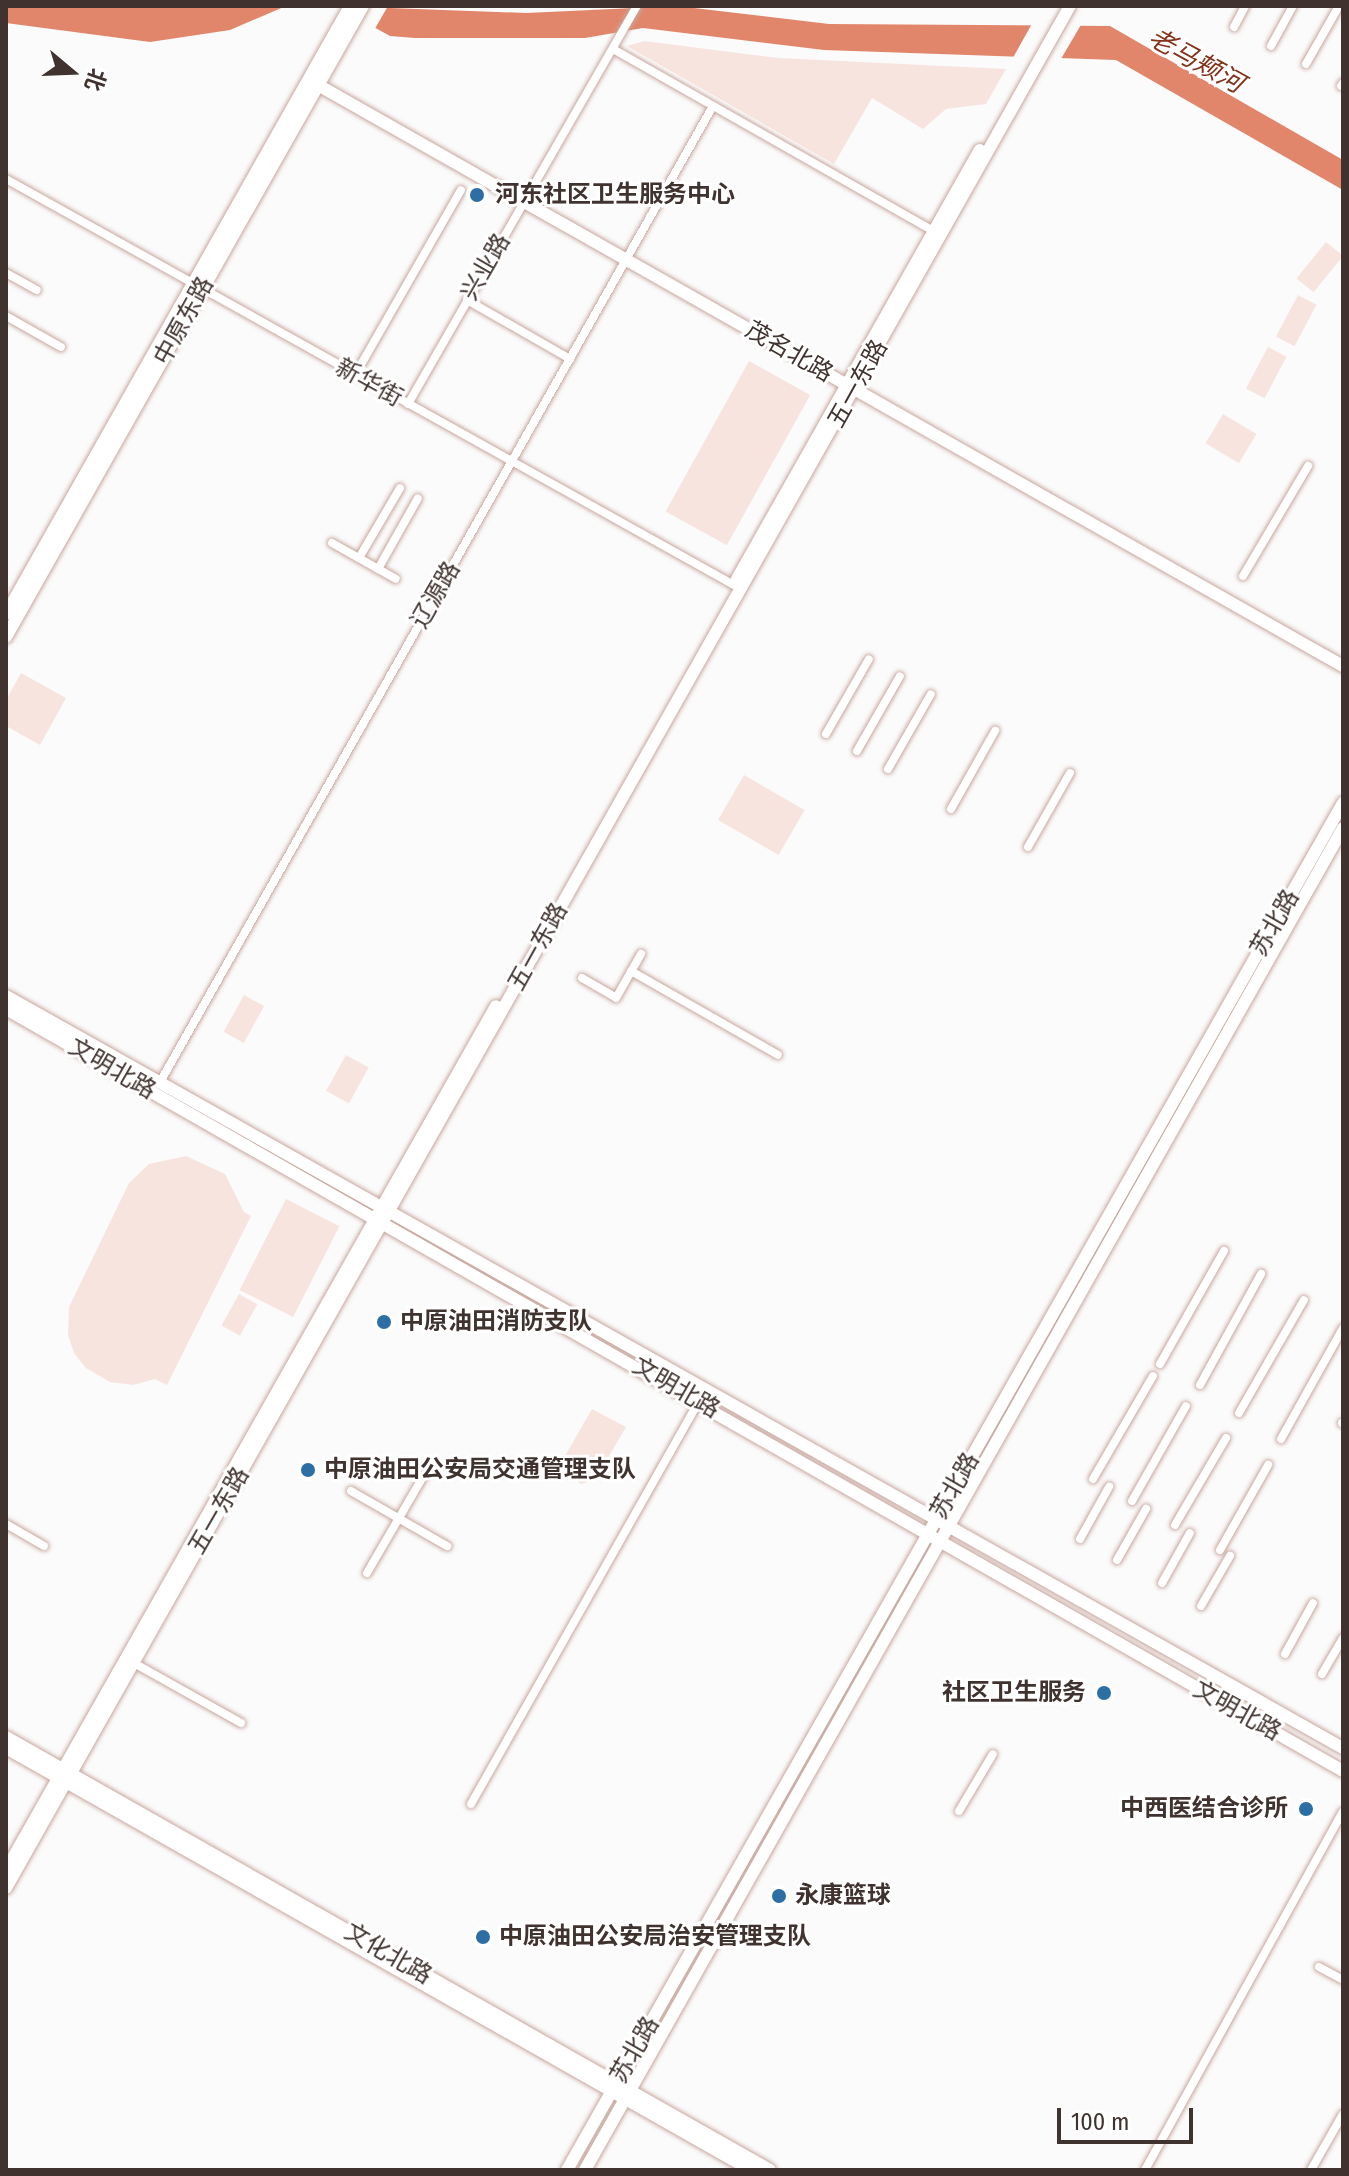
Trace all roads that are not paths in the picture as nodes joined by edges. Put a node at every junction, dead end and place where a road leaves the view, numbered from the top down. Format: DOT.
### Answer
graph roads {
  1 [pos="363,6"];
  2 [pos="637,6"];
  3 [pos="1061,6"];
  4 [pos="1070,6"];
  5 [pos="1245,6"];
  6 [pos="1293,6"];
  7 [pos="1339,6"];
  8 [pos="350,15"];
  9 [pos="1058,20"];
  10 [pos="1234,27"];
  11 [pos="1271,46"];
  12 [pos="613,49"];
  13 [pos="1306,64"];
  14 [pos="1031,68"];
  15 [pos="318,85"];
  16 [pos="713,106"];
  17 [pos="6,179"];
  18 [pos="461,190"];
  19 [pos="524,202"];
  20 [pos="934,231"];
  21 [pos="626,260"];
  22 [pos="6,273"];
  23 [pos="197,287"];
  24 [pos="37,290"];
  25 [pos="467,300"];
  26 [pos="6,316"];
  27 [pos="61,347"];
  28 [pos="570,359"];
  29 [pos="355,375"];
  30 [pos="850,387"];
  31 [pos="408,404"];
  32 [pos="511,462"];
  33 [pos="1308,466"];
  34 [pos="400,488"];
  35 [pos="418,498"];
  36 [pos="332,543"];
  37 [pos="359,558"];
  38 [pos="378,569"];
  39 [pos="1243,576"];
  40 [pos="396,579"];
  41 [pos="734,585"];
  42 [pos="6,614"];
  43 [pos="6,637"];
  44 [pos="869,659"];
  45 [pos="1343,666"];
  46 [pos="900,676"];
  47 [pos="931,694"];
  48 [pos="995,731"];
  49 [pos="826,734"];
  50 [pos="857,751"];
  51 [pos="888,769"];
  52 [pos="1070,773"];
  53 [pos="1343,803"];
  54 [pos="951,809"];
  55 [pos="1343,828"];
  56 [pos="1028,847"];
  57 [pos="641,954"];
  58 [pos="631,971"];
  59 [pos="582,978"];
  60 [pos="6,996"];
  61 [pos="6,1009"];
  62 [pos="778,1055"];
  63 [pos="159,1084"];
  64 [pos="382,1217"];
  65 [pos="1224,1251"];
  66 [pos="1261,1274"];
  67 [pos="1304,1300"];
  68 [pos="1343,1328"];
  69 [pos="1160,1364"];
  70 [pos="1153,1376"];
  71 [pos="1200,1385"];
  72 [pos="698,1401"];
  73 [pos="1186,1406"];
  74 [pos="1239,1413"];
  75 [pos="1226,1438"];
  76 [pos="1281,1439"];
  77 [pos="1268,1465"];
  78 [pos="424,1475"];
  79 [pos="1093,1479"];
  80 [pos="1109,1487"];
  81 [pos="351,1491"];
  82 [pos="1132,1501"];
  83 [pos="1146,1509"];
  84 [pos="399,1518"];
  85 [pos="942,1522"];
  86 [pos="6,1524"];
  87 [pos="1175,1525"];
  88 [pos="928,1532"];
  89 [pos="1190,1533"];
  90 [pos="1080,1539"];
  91 [pos="940,1540"];
  92 [pos="44,1546"];
  93 [pos="447,1546"];
  94 [pos="1220,1550"];
  95 [pos="1230,1556"];
  96 [pos="1117,1560"];
  97 [pos="367,1573"];
  98 [pos="1162,1583"];
  99 [pos="1313,1603"];
  100 [pos="1201,1606"];
  101 [pos="1343,1638"];
  102 [pos="1285,1654"];
  103 [pos="132,1662"];
  104 [pos="1322,1674"];
  105 [pos="241,1723"];
  106 [pos="6,1737"];
  107 [pos="6,1748"];
  108 [pos="1343,1748"];
  109 [pos="993,1754"];
  110 [pos="1343,1771"];
  111 [pos="65,1776"];
  112 [pos="471,1804"];
  113 [pos="959,1811"];
  114 [pos="1343,1812"];
  115 [pos="6,1870"];
  116 [pos="6,1888"];
  117 [pos="1319,1967"];
  118 [pos="1343,1980"];
  119 [pos="614,2087"];
  120 [pos="628,2095"];
  121 [pos="1343,2114"];
  122 [pos="567,2170"];
  123 [pos="585,2170"];
  124 [pos="751,2170"];
  125 [pos="770,2170"];
  126 [pos="1145,2170"];
  127 [pos="1311,2170"];
  1 -- 8 [label="street, 中原东路"];
  2 -- 12 [label="street, 兴业路"];
  3 -- 9 [label="street, 五一东路"];
  4 -- 9 [label="street, 五一东路"];
  5 -- 10 [label="street"];
  6 -- 11 [label="street"];
  7 -- 13 [label="street"];
  8 -- 15 [label="street, 中原东路"];
  8 -- 23 [label="street, 中原东路"];
  9 -- 14 [label="street, 五一东路"];
  12 -- 16 [label="street"];
  12 -- 19 [label="street, 兴业路"];
  14 -- 20 [label="street, 五一东路"];
  14 -- 30 [label="street, 五一东路"];
  15 -- 19 [label="street, 茂名北路"];
  15 -- 23 [label="street, 中原东路"];
  16 -- 20 [label="street"];
  16 -- 21 [label="street, 辽源路"];
  17 -- 23 [label="street, 新华街"];
  18 -- 29 [label="street"];
  19 -- 21 [label="street, 茂名北路"];
  19 -- 25 [label="street, 兴业路"];
  20 -- 30 [label="street, 五一东路"];
  21 -- 28 [label="street, 辽源路"];
  21 -- 30 [label="street, 茂名北路"];
  22 -- 24 [label="street"];
  23 -- 29 [label="street, 新华街"];
  23 -- 42 [label="street, 中原东路"];
  23 -- 43 [label="street, 中原东路"];
  25 -- 28 [label="street"];
  25 -- 31 [label="street, 兴业路"];
  26 -- 27 [label="street"];
  28 -- 32 [label="street, 辽源路"];
  29 -- 31 [label="street, 新华街"];
  30 -- 41 [label="street, 五一东路"];
  30 -- 45 [label="street, 茂名北路"];
  30 -- 64 [label="street, 五一东路"];
  31 -- 32 [label="street, 新华街"];
  32 -- 41 [label="street, 新华街"];
  32 -- 63 [label="street, 辽源路"];
  33 -- 39 [label="street"];
  34 -- 37 [label="street"];
  35 -- 38 [label="street"];
  36 -- 37 [label="street"];
  37 -- 38 [label="street"];
  38 -- 40 [label="street"];
  41 -- 64 [label="street, 五一东路"];
  44 -- 49 [label="street"];
  46 -- 50 [label="street"];
  47 -- 51 [label="street"];
  48 -- 54 [label="street"];
  52 -- 56 [label="street"];
  53 -- 85 [label="street, 苏北路"];
  55 -- 85 [label="street, 苏北路"];
  57 -- 58 [label="street"];
  58 -- 59 [label="street"];
  58 -- 62 [label="street"];
  60 -- 63 [label="street, 文明北路"];
  61 -- 64 [label="street, 文明北路"];
  63 -- 64 [label="street, 文明北路"];
  64 -- 72 [label="street, 文明北路"];
  64 -- 85 [label="street, 文明北路"];
  64 -- 103 [label="street, 五一东路"];
  64 -- 111 [label="street, 五一东路"];
  65 -- 69 [label="street"];
  66 -- 71 [label="street"];
  67 -- 74 [label="street"];
  68 -- 76 [label="street"];
  70 -- 79 [label="street"];
  72 -- 88 [label="street, 文明北路"];
  72 -- 112 [label="street"];
  73 -- 82 [label="street"];
  75 -- 87 [label="street"];
  77 -- 94 [label="street"];
  78 -- 84 [label="street"];
  80 -- 90 [label="street"];
  81 -- 84 [label="street"];
  83 -- 96 [label="street"];
  84 -- 93 [label="street"];
  84 -- 97 [label="street"];
  85 -- 88 [label="street, 苏北路"];
  85 -- 91 [label="street, 苏北路"];
  85 -- 108 [label="street, 文明北路"];
  86 -- 92 [label="street"];
  88 -- 91 [label="street, 文明北路"];
  88 -- 119 [label="street, 苏北路"];
  89 -- 98 [label="street"];
  91 -- 110 [label="street, 文明北路"];
  91 -- 120 [label="street, 苏北路"];
  95 -- 100 [label="street"];
  99 -- 102 [label="street"];
  101 -- 104 [label="street"];
  103 -- 105 [label="street"];
  103 -- 111 [label="street, 五一东路"];
  106 -- 111 [label="street, 文化北路"];
  107 -- 111 [label="street, 文化北路"];
  109 -- 113 [label="street"];
  111 -- 115 [label="street, 五一东路"];
  111 -- 116 [label="street, 五一东路"];
  111 -- 119 [label="street, 文化北路"];
  114 -- 126 [label="street"];
  117 -- 118 [label="street"];
  119 -- 120 [label="street, 文化北路"];
  119 -- 122 [label="street, 苏北路"];
  120 -- 123 [label="street, 苏北路"];
  120 -- 124 [label="street, 文化北路"];
  120 -- 125 [label="street, 文化北路"];
  121 -- 127 [label="street"];
}
